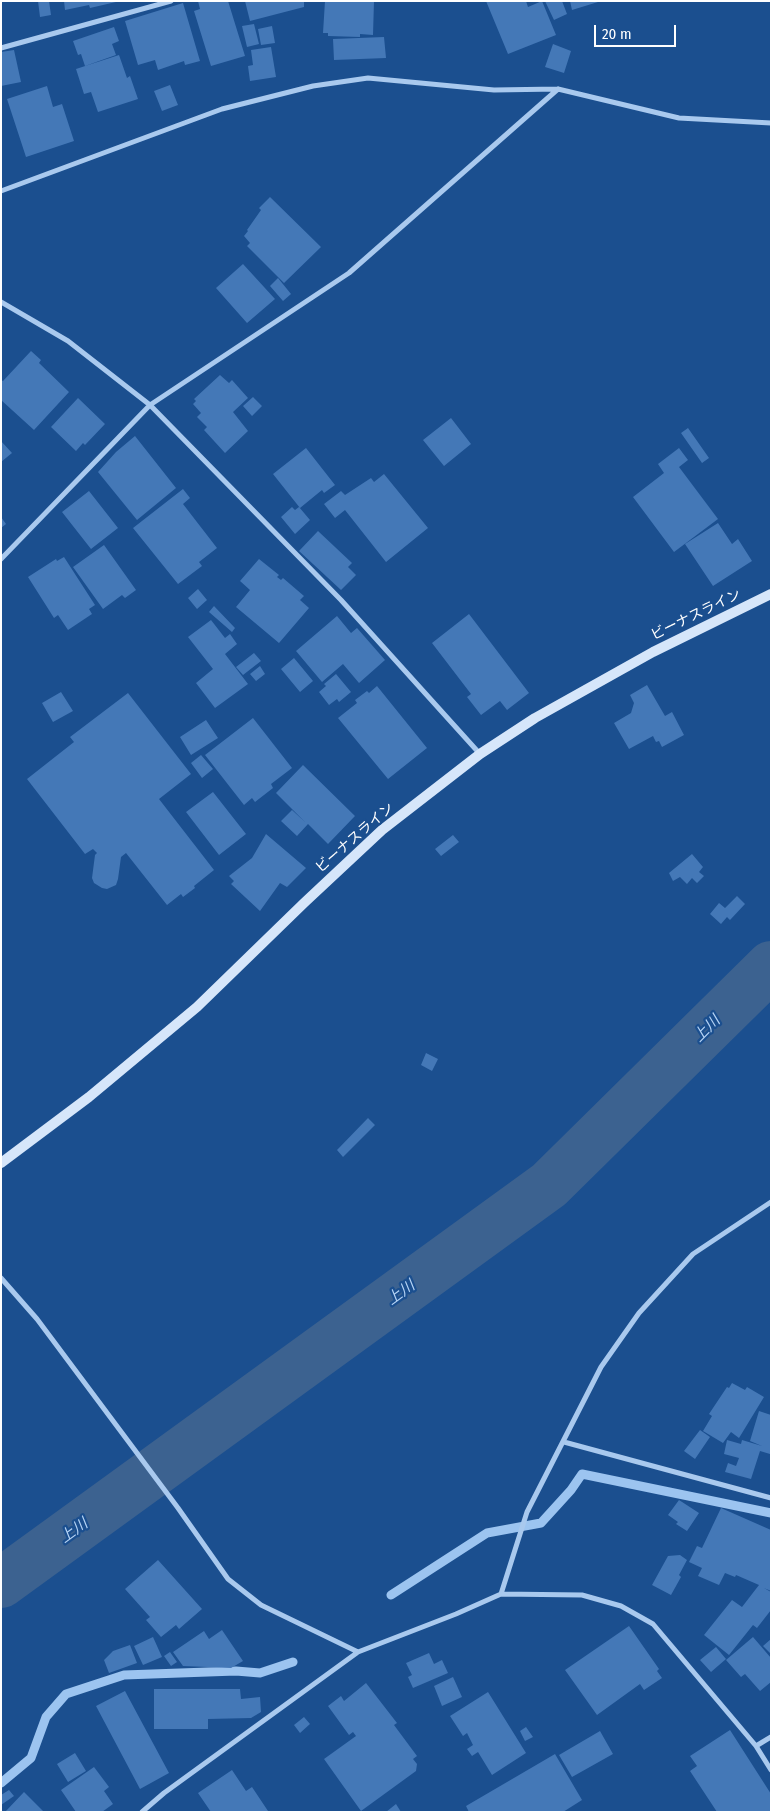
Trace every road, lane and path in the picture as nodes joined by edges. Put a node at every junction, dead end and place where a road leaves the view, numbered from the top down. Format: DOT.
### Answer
graph roads {
  1 [pos="171,1"];
  2 [pos="1,48"];
  3 [pos="558,89"];
  4 [pos="771,123"];
  5 [pos="1,191"];
  6 [pos="1,302"];
  7 [pos="150,405"];
  8 [pos="1,559"];
  9 [pos="771,594"];
  10 [pos="480,754"];
  11 [pos="1,1163"];
  12 [pos="771,1202"];
  13 [pos="1,1278"];
  14 [pos="564,1442"];
  15 [pos="771,1498"];
  16 [pos="501,1594"];
  17 [pos="358,1652"];
  18 [pos="771,1737"];
  19 [pos="756,1746"];
  20 [pos="771,1770"];
  21 [pos="142,1812"];
  1 -- 2 [label="street"];
  3 -- 4 [label="street"];
  3 -- 5 [label="street"];
  3 -- 7 [label="street"];
  6 -- 7 [label="street"];
  7 -- 8 [label="street"];
  7 -- 10 [label="street"];
  9 -- 10 [label="main road, ビーナスライン"];
  10 -- 11 [label="main road, ビーナスライン"];
  12 -- 14 [label="street"];
  13 -- 17 [label="street"];
  14 -- 15 [label="street"];
  14 -- 16 [label="street"];
  16 -- 17 [label="street"];
  16 -- 19 [label="street"];
  17 -- 21 [label="street"];
  18 -- 19 [label="street"];
  19 -- 20 [label="street"];
}
